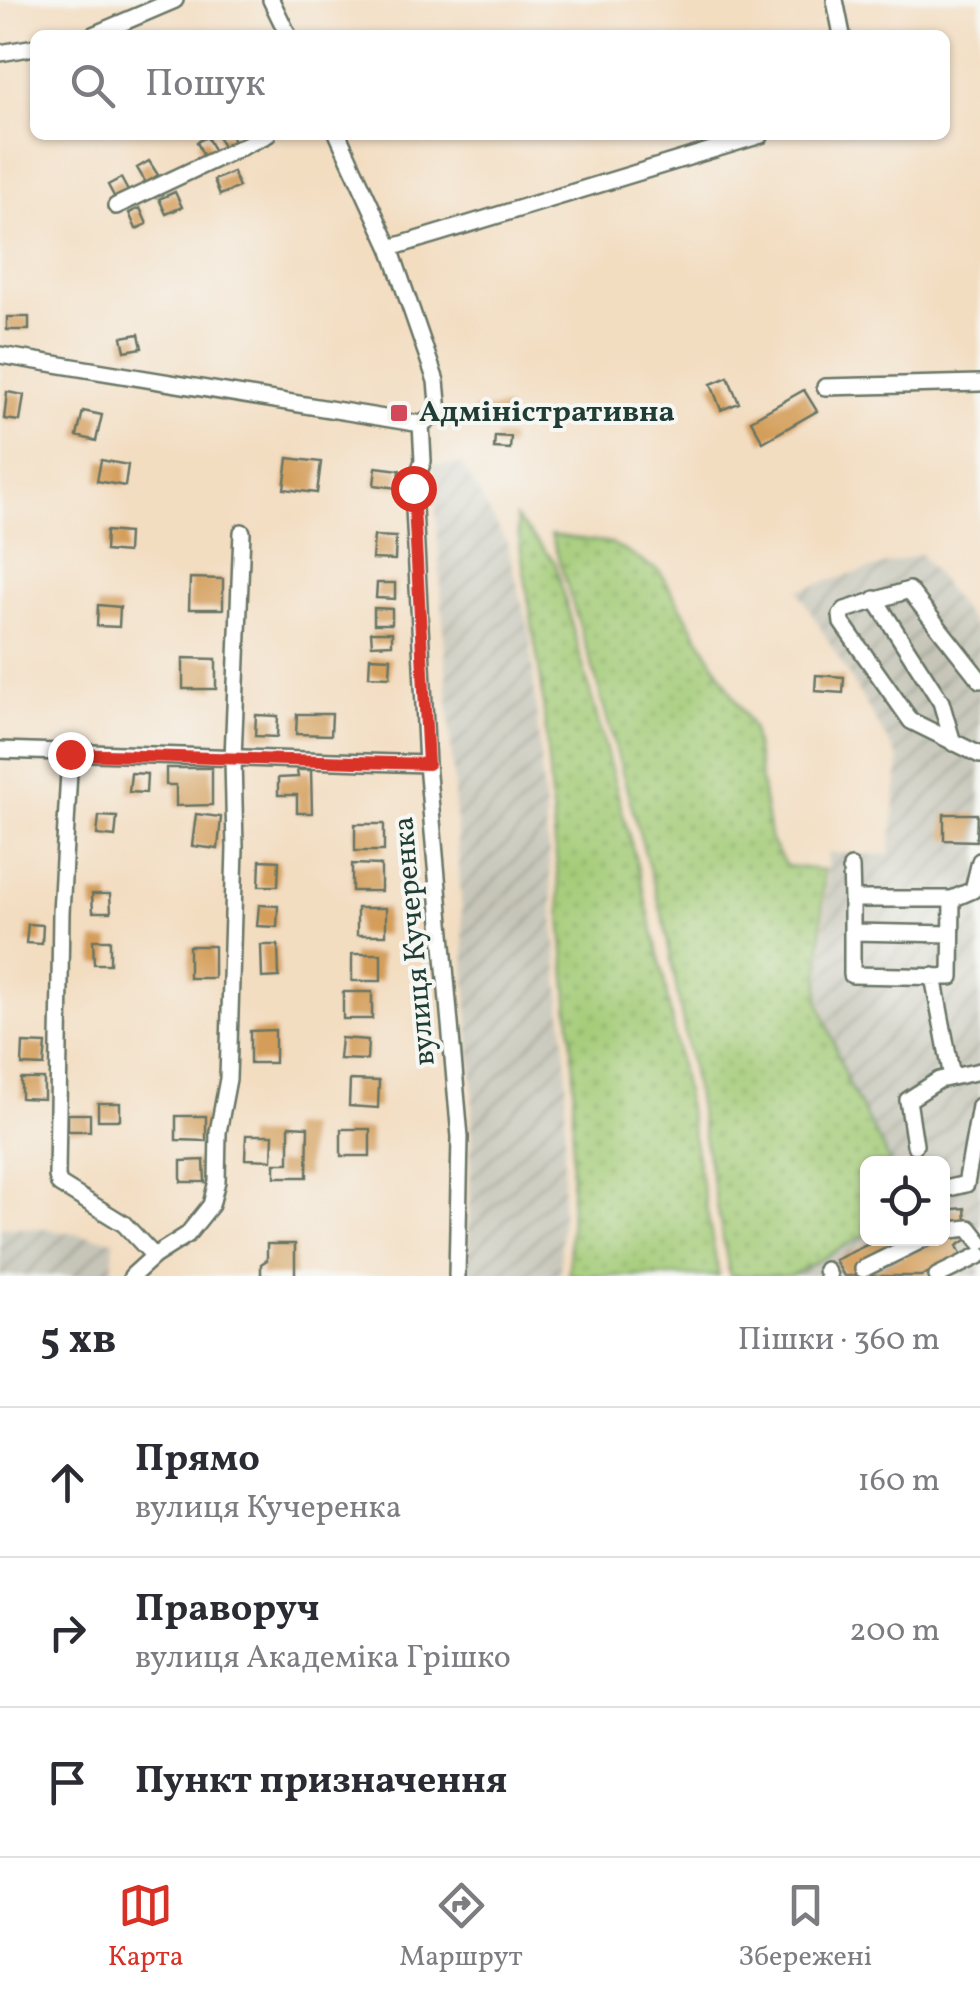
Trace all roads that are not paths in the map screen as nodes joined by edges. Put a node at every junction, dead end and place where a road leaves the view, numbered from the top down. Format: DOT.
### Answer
graph roads {
  1 [pos="175,0"];
  2 [pos="270,0"];
  3 [pos="835,0"];
  4 [pos="105,30"];
  5 [pos="285,30"];
  6 [pos="841,30"];
  7 [pos="30,48"];
  8 [pos="0,53"];
  9 [pos="255,140"];
  10 [pos="340,140"];
  11 [pos="745,140"];
  12 [pos="116,206"];
  13 [pos="390,248"];
  14 [pos="0,355"];
  15 [pos="980,384"];
  16 [pos="825,388"];
  17 [pos="421,424"];
  18 [pos="242,532"];
  19 [pos="875,599"];
  20 [pos="980,680"];
  21 [pos="953,743"];
  22 [pos="0,750"];
  23 [pos="70,754"];
  24 [pos="980,755"];
  25 [pos="232,758"];
  26 [pos="428,764"];
  27 [pos="852,868"];
  28 [pos="979,872"];
  29 [pos="852,898"];
  30 [pos="952,899"];
  31 [pos="852,932"];
  32 [pos="951,934"];
  33 [pos="933,976"];
  34 [pos="980,1072"];
  35 [pos="952,1077"];
  36 [pos="980,1106"];
  37 [pos="914,1145"];
  38 [pos="950,1188"];
  39 [pos="950,1229"];
  40 [pos="980,1242"];
  41 [pos="909,1246"];
  42 [pos="980,1254"];
  43 [pos="154,1256"];
  44 [pos="862,1269"];
  45 [pos="966,1270"];
  46 [pos="132,1276"];
  47 [pos="457,1276"];
  48 [pos="938,1276"];
  1 -- 4 [label="street"];
  2 -- 5 [label="street"];
  3 -- 6 [label="street"];
  7 -- 8 [label="street"];
  9 -- 12 [label="street"];
  10 -- 13 [label="street"];
  11 -- 13 [label="street"];
  13 -- 17 [label="street, вулиця Кучеренка"];
  14 -- 17 [label="street"];
  15 -- 16 [label="street"];
  17 -- 26 [label="street, вулиця Кучеренка"];
  18 -- 25 [label="street"];
  19 -- 20 [label="street"];
  19 -- 21 [label="street"];
  19 -- 21 [label="street"];
  21 -- 24 [label="street"];
  22 -- 23 [label="street"];
  23 -- 25 [label="street"];
  23 -- 43 [label="street"];
  25 -- 26 [label="street"];
  25 -- 43 [label="street"];
  26 -- 47 [label="street, вулиця Кучеренка"];
  27 -- 29 [label="street"];
  28 -- 30 [label="street"];
  29 -- 30 [label="street"];
  29 -- 31 [label="street"];
  30 -- 32 [label="street"];
  31 -- 32 [label="street"];
  31 -- 33 [label="street"];
  32 -- 33 [label="street"];
  33 -- 35 [label="street"];
  34 -- 35 [label="street"];
  35 -- 37 [label="street"];
  36 -- 38 [label="street"];
  39 -- 40 [label="street"];
  41 -- 44 [label="street"];
  42 -- 45 [label="street"];
  43 -- 46 [label="street"];
  45 -- 48 [label="street"];
}
